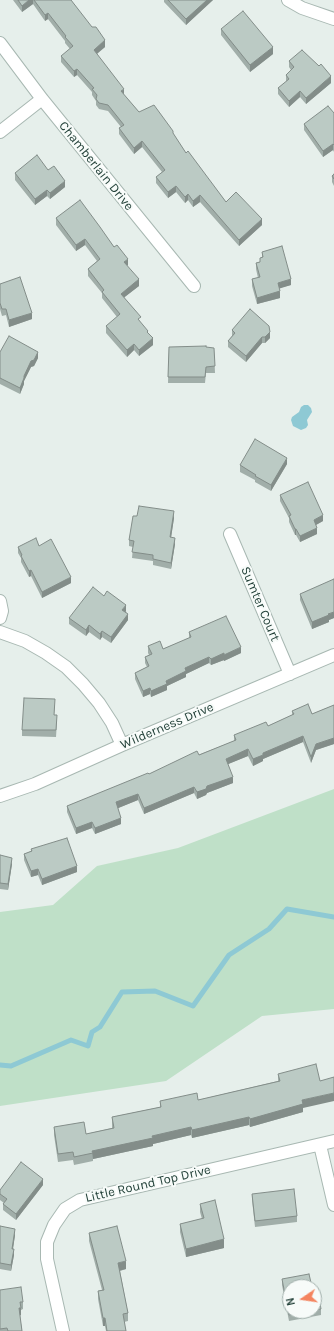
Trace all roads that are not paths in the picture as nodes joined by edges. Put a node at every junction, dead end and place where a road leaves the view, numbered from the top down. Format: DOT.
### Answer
graph roads {
  1 [pos="288,0"];
  2 [pos="334,20"];
  3 [pos="0,43"];
  4 [pos="42,99"];
  5 [pos="0,132"];
  6 [pos="194,286"];
  7 [pos="230,534"];
  8 [pos="0,601"];
  9 [pos="0,618"];
  10 [pos="0,632"];
  11 [pos="334,655"];
  12 [pos="290,674"];
  13 [pos="122,745"];
  14 [pos="0,796"];
  15 [pos="334,1141"];
  16 [pos="320,1145"];
  17 [pos="334,1205"];
  18 [pos="63,1331"];
  1 -- 2 [label="street"];
  3 -- 4 [label="street, Chamberlain Drive"];
  4 -- 5 [label="street"];
  4 -- 6 [label="street, Chamberlain Drive"];
  7 -- 12 [label="street, Sumter Court"];
  8 -- 9 [label="street"];
  10 -- 13 [label="street"];
  11 -- 12 [label="street, Wilderness Drive"];
  12 -- 13 [label="street, Wilderness Drive"];
  13 -- 14 [label="street, Wilderness Drive"];
  15 -- 16 [label="street, Little Round Top Drive"];
  16 -- 17 [label="street"];
  16 -- 18 [label="street, Little Round Top Drive"];
}
